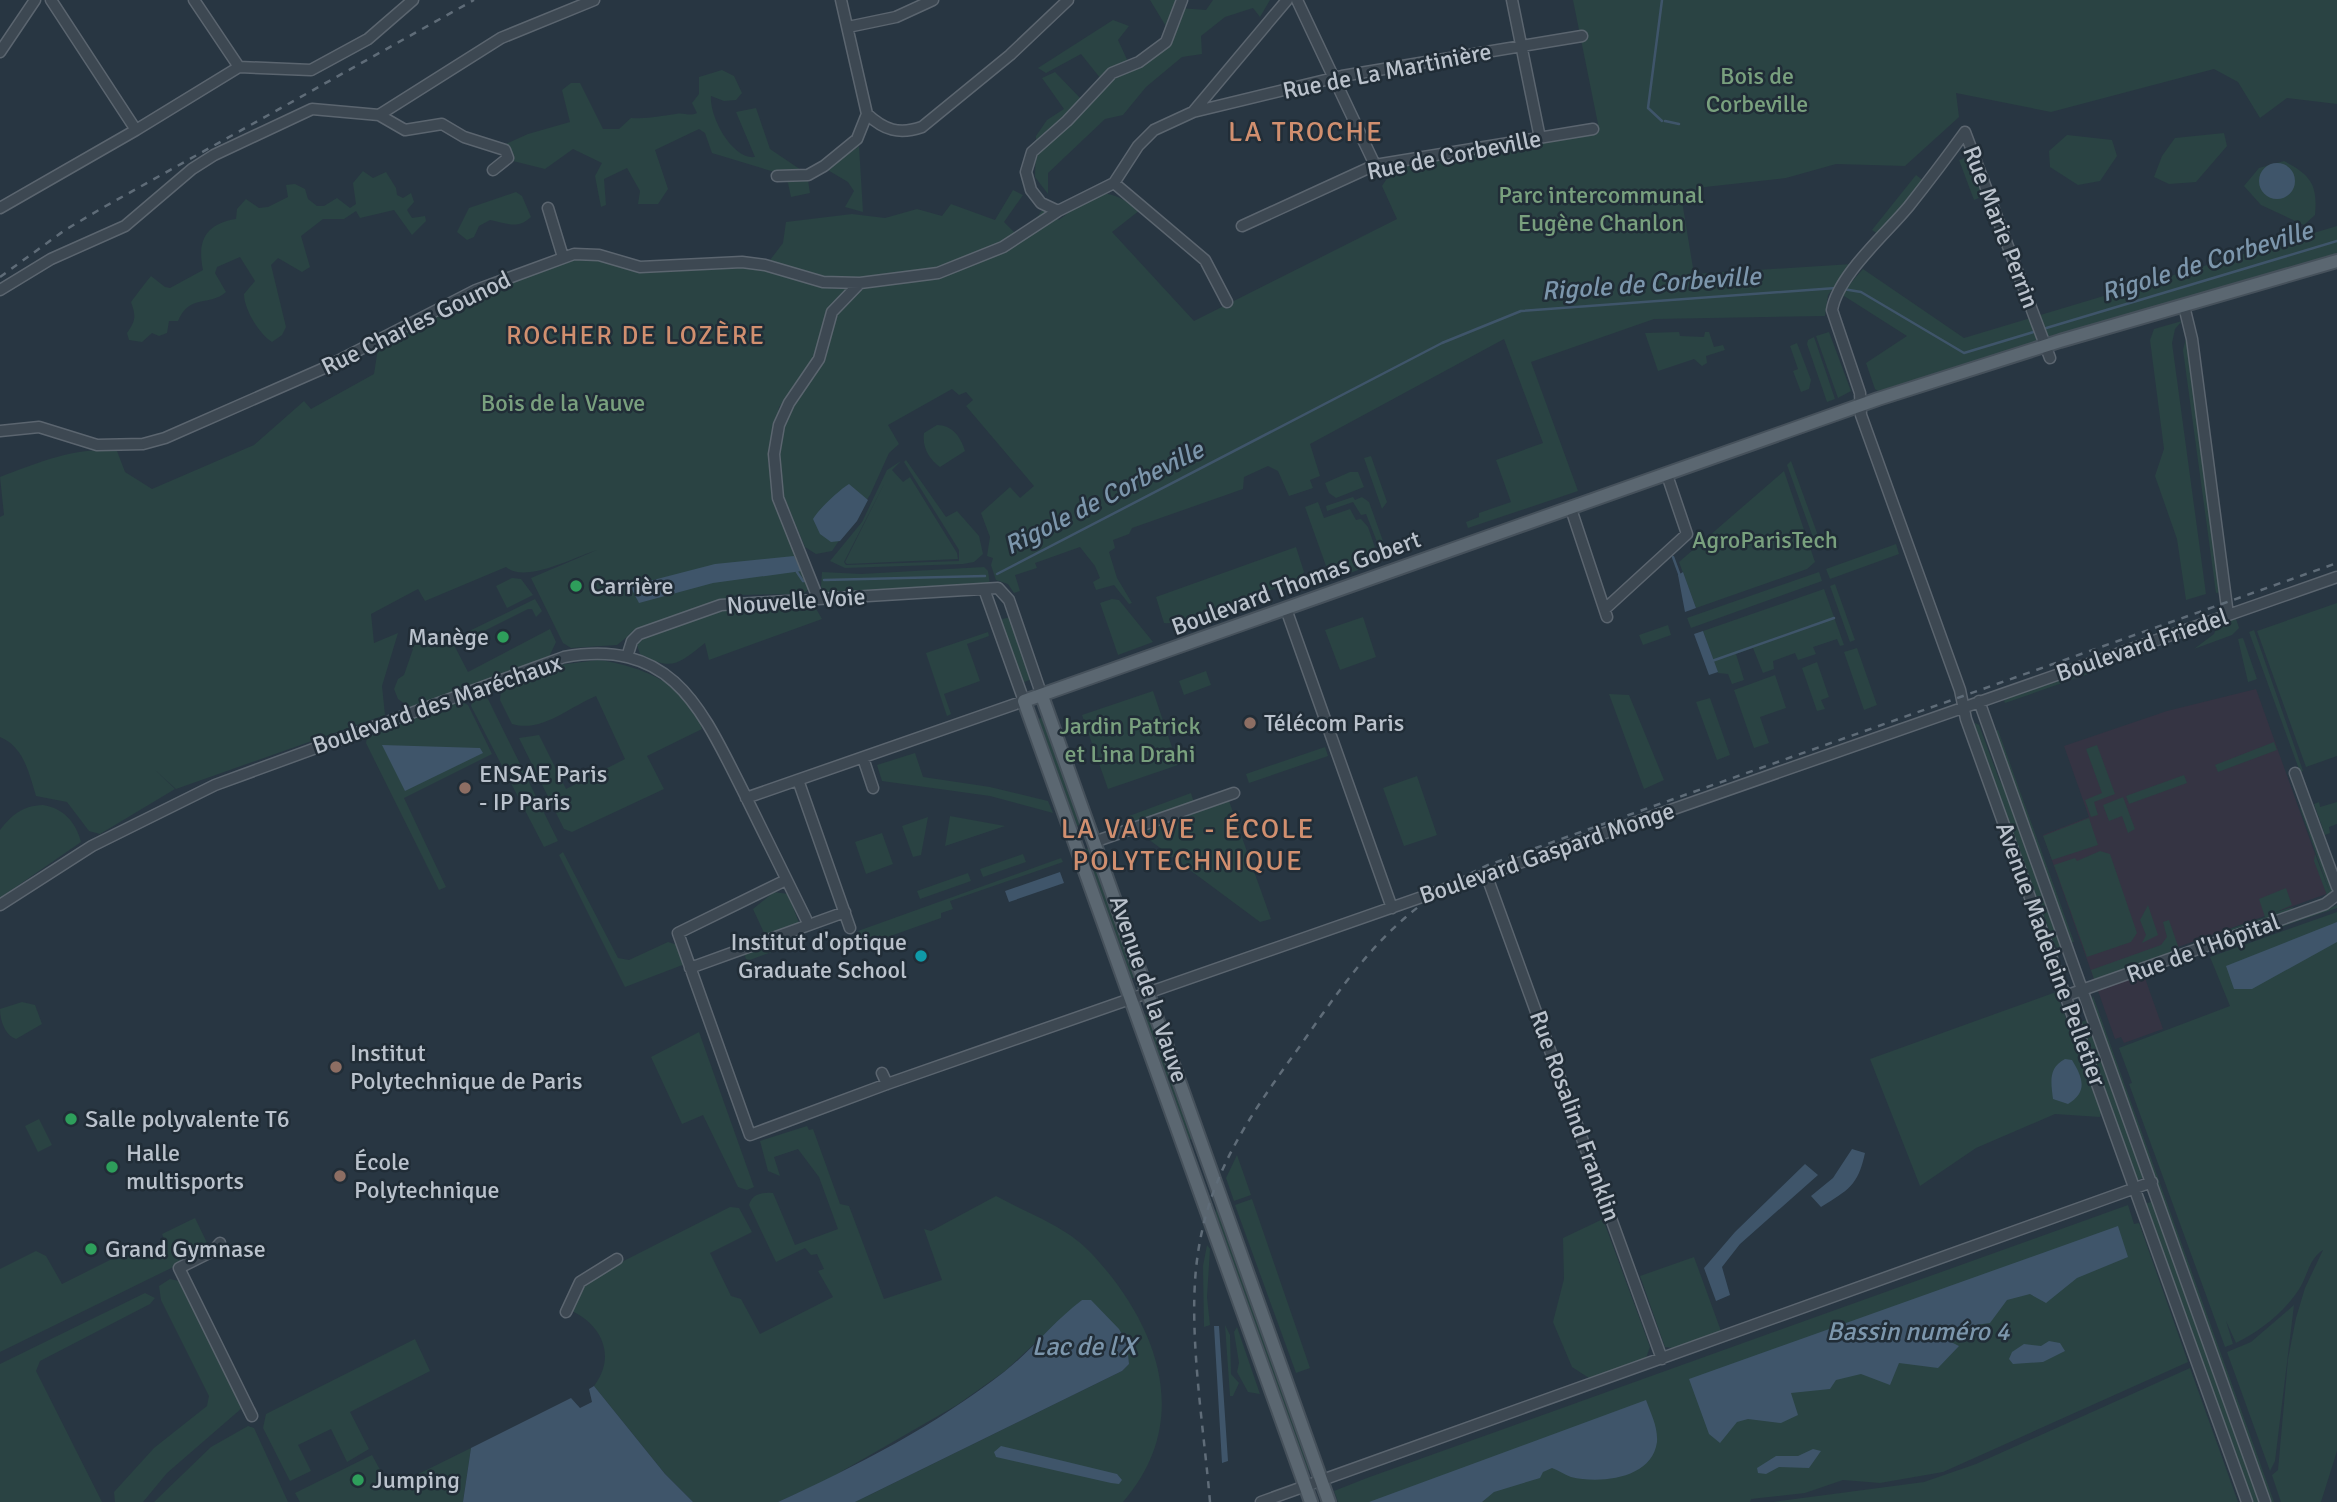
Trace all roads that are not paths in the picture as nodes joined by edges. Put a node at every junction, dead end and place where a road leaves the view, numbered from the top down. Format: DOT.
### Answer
graph roads {
  1 [pos="35,0"];
  2 [pos="51,0"];
  3 [pos="194,0"];
  4 [pos="594,0"];
  5 [pos="841,0"];
  6 [pos="933,0"];
  7 [pos="1068,0"];
  8 [pos="1182,0"];
  9 [pos="1287,0"];
  10 [pos="1297,0"];
  11 [pos="1512,0"];
  12 [pos="412,1"];
  13 [pos="848,27"];
  14 [pos="1582,36"];
  15 [pos="1521,46"];
  16 [pos="0,52"];
  17 [pos="239,67"];
  18 [pos="1334,78"];
  19 [pos="1193,112"];
  20 [pos="867,114"];
  21 [pos="379,115"];
  22 [pos="1593,129"];
  23 [pos="136,130"];
  24 [pos="1541,138"];
  25 [pos="1376,165"];
  26 [pos="493,170"];
  27 [pos="777,176"];
  28 [pos="1114,183"];
  29 [pos="0,208"];
  30 [pos="548,208"];
  31 [pos="1058,211"];
  32 [pos="1242,226"];
  33 [pos="563,257"];
  34 [pos="2337,261"];
  35 [pos="860,283"];
  36 [pos="0,290"];
  37 [pos="1834,298"];
  38 [pos="1227,302"];
  39 [pos="2184,306"];
  40 [pos="2045,346"];
  41 [pos="1859,406"];
  42 [pos="0,431"];
  43 [pos="1667,475"];
  44 [pos="1571,509"];
  45 [pos="2337,577"];
  46 [pos="984,589"];
  47 [pos="818,598"];
  48 [pos="1286,609"];
  49 [pos="2228,615"];
  50 [pos="627,657"];
  51 [pos="1042,696"];
  52 [pos="1024,701"];
  53 [pos="1979,701"];
  54 [pos="1965,705"];
  55 [pos="1946,712"];
  56 [pos="863,758"];
  57 [pos="2295,773"];
  58 [pos="798,780"];
  59 [pos="873,788"];
  60 [pos="1234,793"];
  61 [pos="747,798"];
  62 [pos="1094,842"];
  63 [pos="1486,874"];
  64 [pos="786,880"];
  65 [pos="2337,887"];
  66 [pos="2337,895"];
  67 [pos="0,905"];
  68 [pos="1392,908"];
  69 [pos="845,912"];
  70 [pos="806,919"];
  71 [pos="850,928"];
  72 [pos="690,968"];
  73 [pos="2083,991"];
  74 [pos="1149,992"];
  75 [pos="2065,996"];
  76 [pos="1130,999"];
  77 [pos="882,1073"];
  78 [pos="887,1084"];
  79 [pos="2152,1182"];
  80 [pos="2135,1187"];
  81 [pos="220,1243"];
  82 [pos="617,1259"];
  83 [pos="566,1312"];
  84 [pos="1662,1359"];
  85 [pos="252,1416"];
  86 [pos="1322,1482"];
  87 [pos="1306,1487"];
  88 [pos="1261,1502"];
  89 [pos="1311,1502"];
  90 [pos="1329,1502"];
  91 [pos="2246,1502"];
  92 [pos="2265,1502"];
  1 -- 16 [label="street"];
  2 -- 23 [label="street"];
  3 -- 17 [label="street"];
  4 -- 21 [label="street"];
  5 -- 13 [label="street"];
  6 -- 13 [label="street"];
  7 -- 20 [label="street"];
  8 -- 31 [label="street"];
  9 -- 19 [label="street"];
  10 -- 18 [label="street"];
  11 -- 15 [label="street"];
  12 -- 17 [label="street"];
  13 -- 20 [label="street"];
  14 -- 15 [label="street, Rue de La Martinière"];
  15 -- 18 [label="street, Rue de La Martinière"];
  15 -- 24 [label="street"];
  17 -- 23 [label="street"];
  18 -- 19 [label="street, Rue de La Martinière"];
  18 -- 25 [label="street"];
  19 -- 28 [label="street"];
  20 -- 27 [label="street"];
  21 -- 26 [label="street"];
  21 -- 36 [label="street"];
  22 -- 24 [label="street, Rue de Corbeville"];
  23 -- 29 [label="street"];
  24 -- 25 [label="street, Rue de Corbeville"];
  25 -- 32 [label="street, Rue de Corbeville"];
  28 -- 31 [label="street, Rue Charles Gounod"];
  28 -- 38 [label="street"];
  30 -- 33 [label="street"];
  31 -- 35 [label="street, Rue Charles Gounod"];
  33 -- 35 [label="street, Rue Charles Gounod"];
  33 -- 42 [label="street, Rue Charles Gounod"];
  34 -- 39 [label="main road, Boulevard Thomas Gobert"];
  35 -- 47 [label="street"];
  37 -- 40 [label="street, Rue Marie Perrin"];
  37 -- 41 [label="street, Avenue Madeleine Pelletier"];
  39 -- 40 [label="main road, Boulevard Thomas Gobert"];
  39 -- 49 [label="street"];
  40 -- 41 [label="main road, Boulevard Thomas Gobert"];
  41 -- 43 [label="main road, Boulevard Thomas Gobert"];
  41 -- 54 [label="street, Avenue Madeleine Pelletier"];
  43 -- 44 [label="main road, Boulevard Thomas Gobert"];
  43 -- 44 [label="street"];
  44 -- 48 [label="main road, Boulevard Thomas Gobert"];
  45 -- 49 [label="street, Boulevard Friedel"];
  46 -- 47 [label="street, Nouvelle Voie"];
  46 -- 51 [label="street, Avenue de la Vauve"];
  46 -- 52 [label="street, Avenue de la Vauve"];
  47 -- 50 [label="street, Nouvelle Voie"];
  48 -- 51 [label="main road, Boulevard Thomas Gobert"];
  48 -- 68 [label="street"];
  49 -- 53 [label="street, Boulevard Friedel"];
  50 -- 61 [label="street, Boulevard des Maréchaux"];
  50 -- 67 [label="street, Boulevard des Maréchaux"];
  51 -- 52 [label="main road, Boulevard Thomas Gobert"];
  51 -- 62 [label="main road, Avenue de la Vauve"];
  52 -- 56 [label="street, Boulevard Thomas Gobert"];
  52 -- 76 [label="main road, Avenue de la Vauve"];
  53 -- 54 [label="street, Boulevard Friedel"];
  53 -- 73 [label="street, Avenue Madeleine Pelletier"];
  54 -- 55 [label="street, Boulevard Friedel"];
  54 -- 75 [label="street, Avenue Madeleine Pelletier"];
  55 -- 63 [label="street, Boulevard Gaspard Monge"];
  56 -- 58 [label="street, Boulevard Thomas Gobert"];
  56 -- 59 [label="street"];
  57 -- 65 [label="street"];
  58 -- 61 [label="street, Boulevard Thomas Gobert"];
  58 -- 69 [label="street"];
  60 -- 62 [label="street"];
  61 -- 64 [label="street, Boulevard des Maréchaux"];
  62 -- 74 [label="main road, Avenue de la Vauve"];
  63 -- 68 [label="street, Boulevard Gaspard Monge"];
  63 -- 84 [label="street, Rue Rosalind Franklin"];
  64 -- 70 [label="street, Boulevard des Maréchaux"];
  64 -- 72 [label="street"];
  66 -- 73 [label="street, Rue de l'Hôpital"];
  68 -- 74 [label="street, Boulevard Gaspard Monge"];
  69 -- 71 [label="street"];
  69 -- 72 [label="street"];
  72 -- 78 [label="street, Boulevard Gaspard Monge"];
  73 -- 75 [label="street, Rue de l'Hôpital"];
  73 -- 79 [label="street, Avenue Madeleine Pelletier"];
  74 -- 76 [label="street, Boulevard Gaspard Monge"];
  74 -- 86 [label="main road, Avenue de la Vauve"];
  75 -- 80 [label="street, Avenue Madeleine Pelletier"];
  76 -- 78 [label="street, Boulevard Gaspard Monge"];
  76 -- 87 [label="main road, Avenue de la Vauve"];
  77 -- 78 [label="street"];
  79 -- 80 [label="street"];
  79 -- 92 [label="street, Avenue Madeleine Pelletier"];
  80 -- 84 [label="street"];
  80 -- 91 [label="street, Avenue Madeleine Pelletier"];
  81 -- 85 [label="street"];
  82 -- 83 [label="street"];
  84 -- 86 [label="street"];
  86 -- 87 [label="street"];
  86 -- 90 [label="main road, Avenue de la Vauve"];
  87 -- 88 [label="street"];
  87 -- 89 [label="main road, Avenue de la Vauve"];
}
